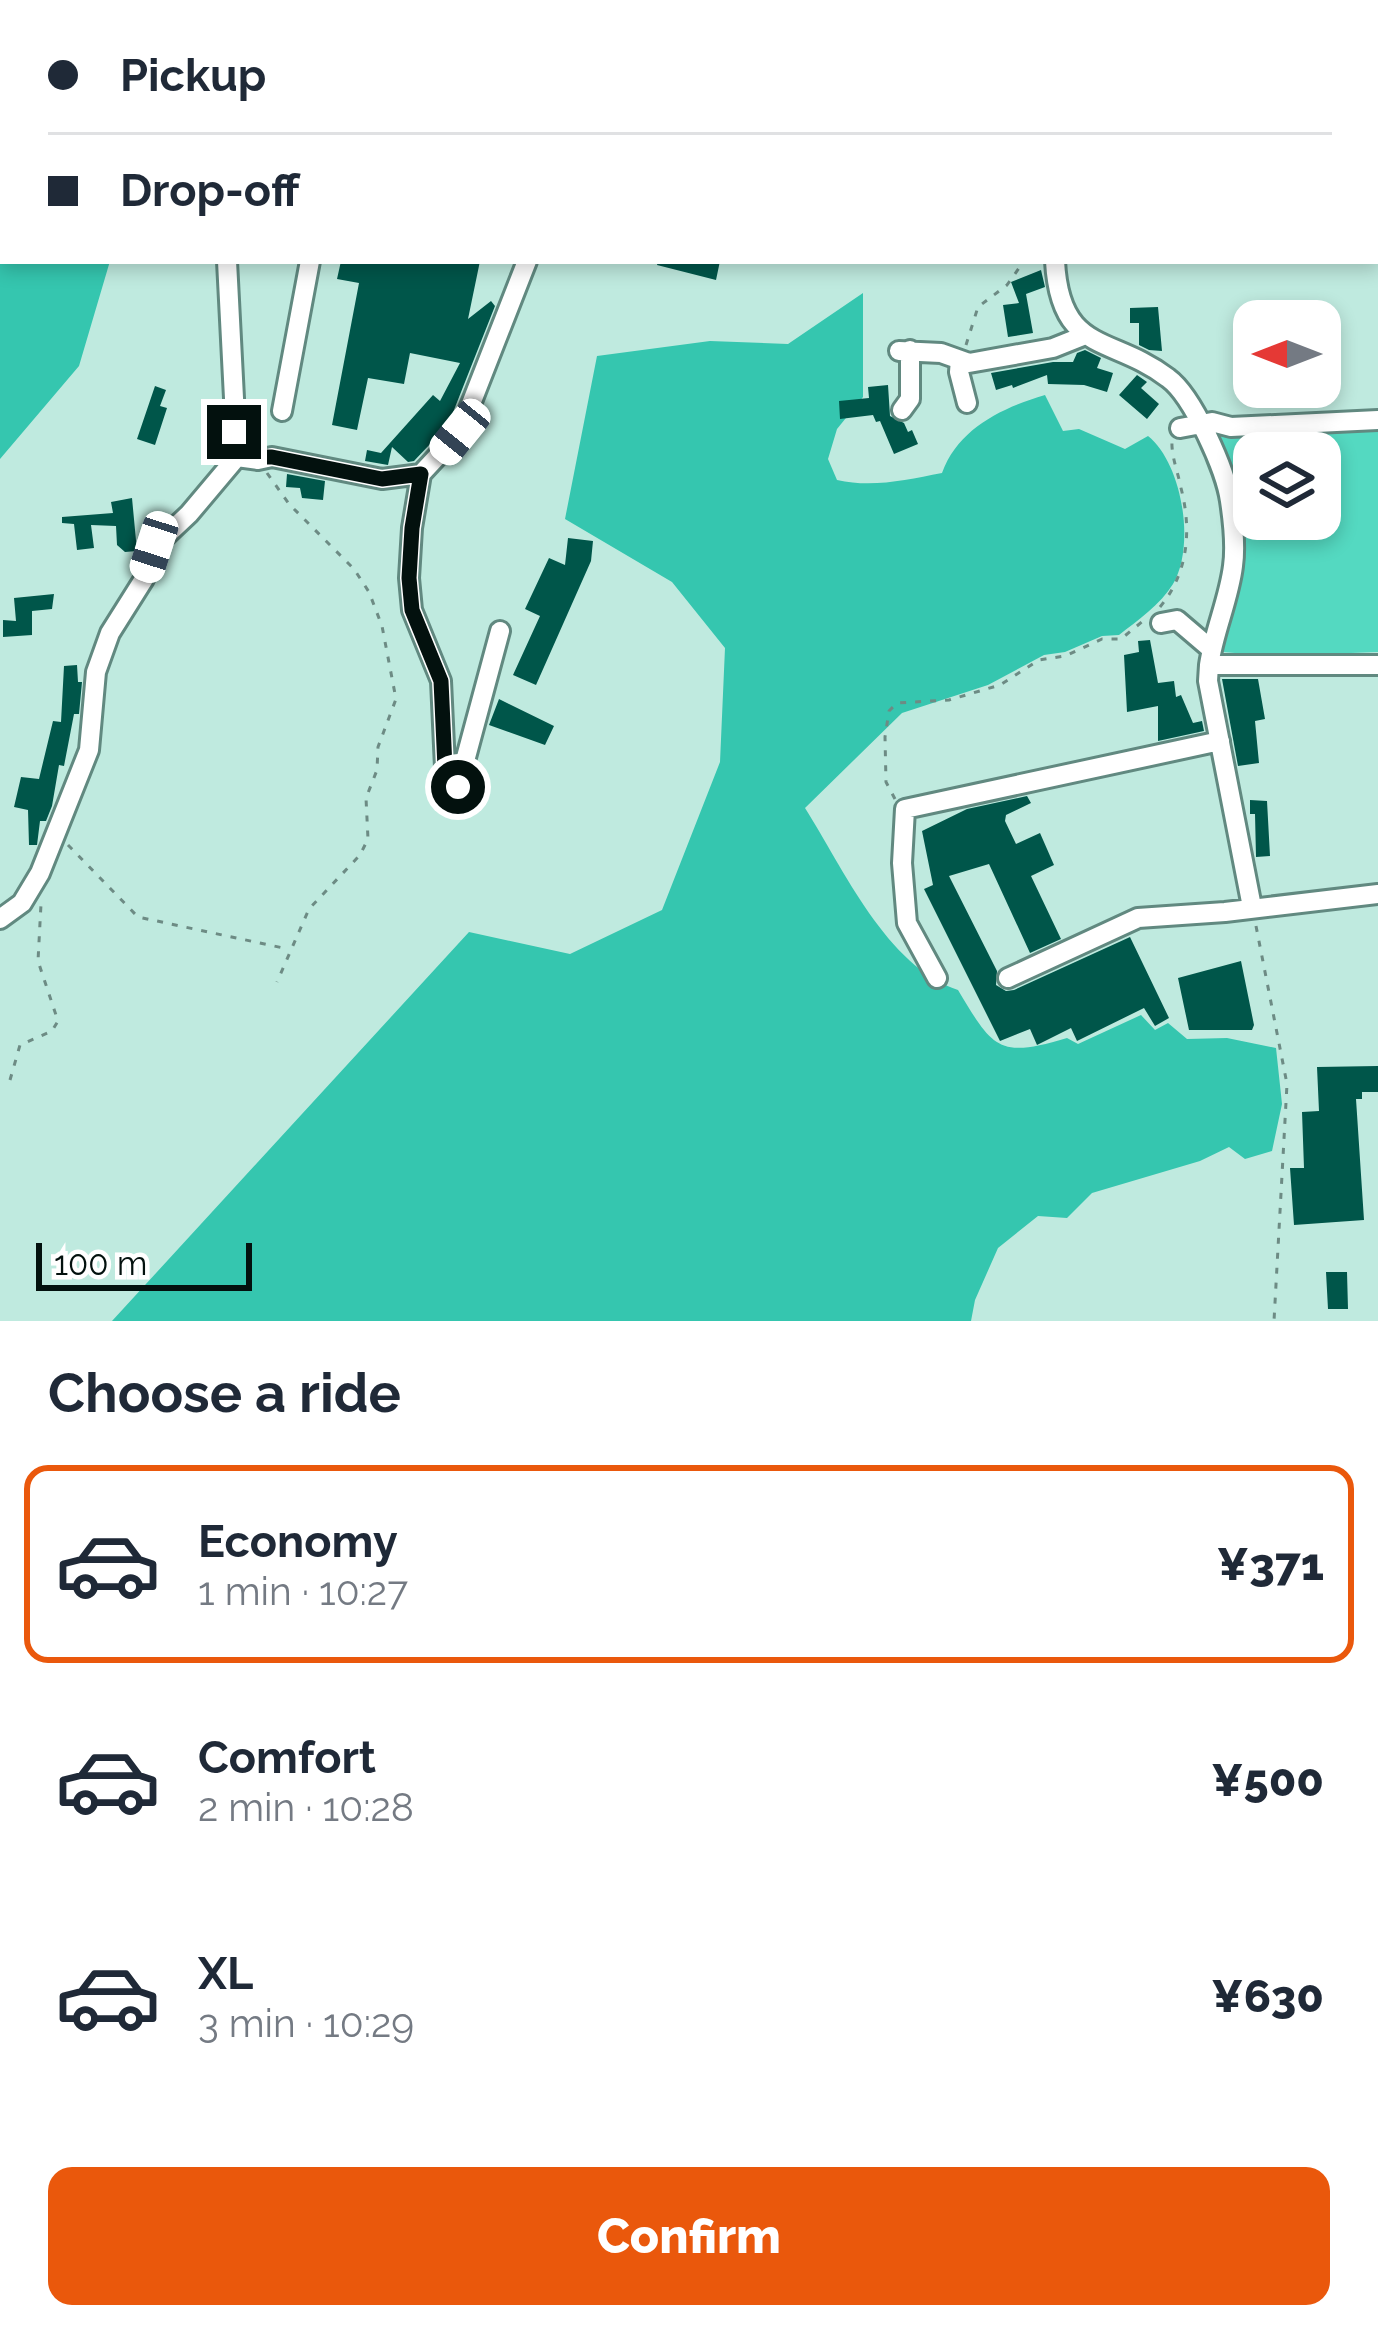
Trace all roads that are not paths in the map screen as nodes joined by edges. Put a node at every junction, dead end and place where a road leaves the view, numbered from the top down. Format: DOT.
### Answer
graph roads {
  1 [pos="226,264"];
  2 [pos="309,264"];
  3 [pos="526,264"];
  4 [pos="1055,264"];
  5 [pos="1083,336"];
  6 [pos="960,360"];
  7 [pos="967,403"];
  8 [pos="902,410"];
  9 [pos="282,412"];
  10 [pos="1378,420"];
  11 [pos="1190,425"];
  12 [pos="247,458"];
  13 [pos="421,474"];
  14 [pos="1162,623"];
  15 [pos="500,631"];
  16 [pos="1210,657"];
  17 [pos="1378,665"];
  18 [pos="1220,741"];
  19 [pos="1378,894"];
  20 [pos="1252,907"];
  21 [pos="0,919"];
  22 [pos="937,978"];
  23 [pos="1008,978"];
  1 -- 12 [label="street"];
  2 -- 9 [label="street"];
  3 -- 13 [label="street"];
  4 -- 5 [label="street"];
  5 -- 6 [label="street"];
  5 -- 11 [label="street"];
  6 -- 7 [label="street"];
  6 -- 8 [label="street"];
  10 -- 11 [label="street"];
  11 -- 16 [label="street"];
  12 -- 13 [label="street"];
  12 -- 21 [label="street"];
  13 -- 15 [label="street"];
  14 -- 16 [label="street"];
  16 -- 17 [label="street"];
  16 -- 18 [label="street"];
  18 -- 20 [label="street"];
  18 -- 22 [label="street"];
  19 -- 20 [label="street"];
  20 -- 23 [label="street"];
}
